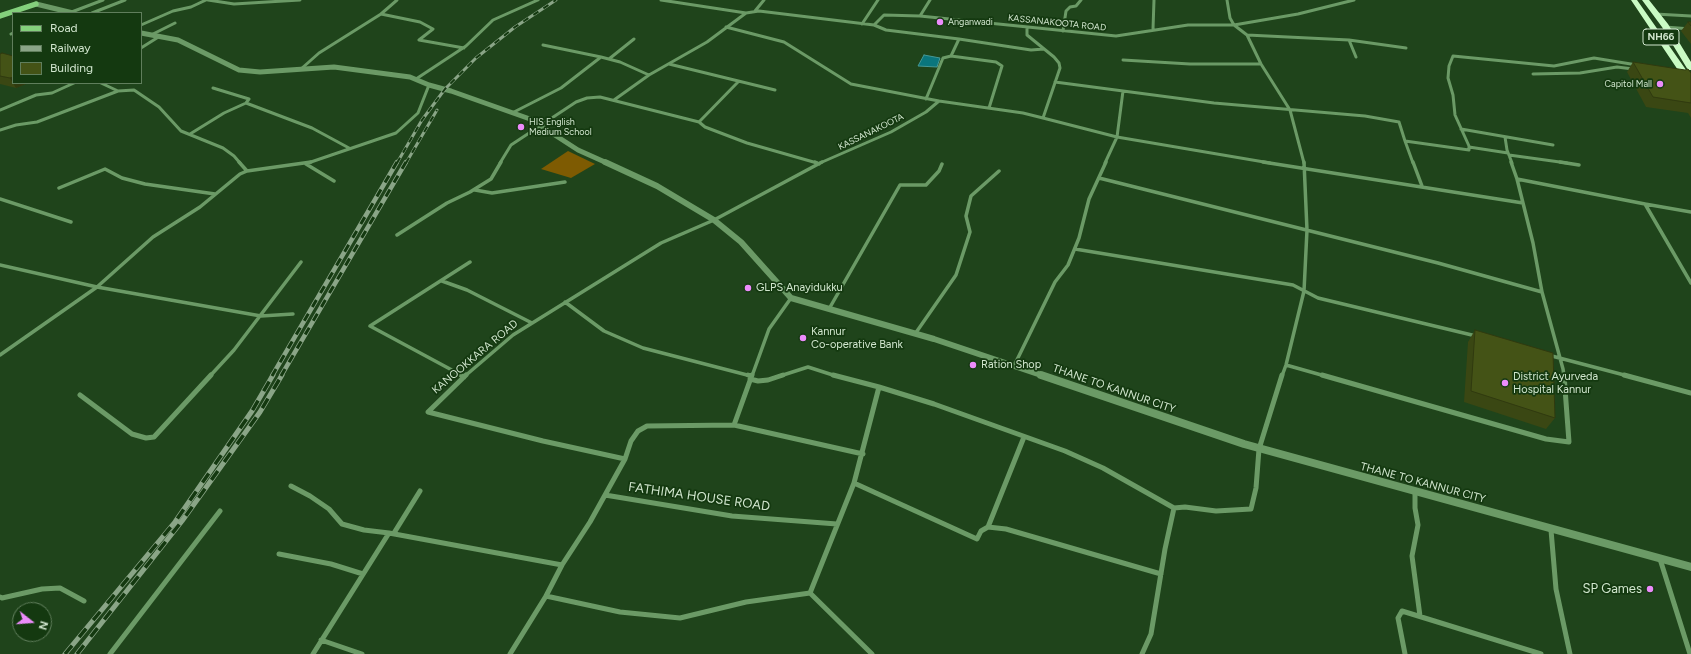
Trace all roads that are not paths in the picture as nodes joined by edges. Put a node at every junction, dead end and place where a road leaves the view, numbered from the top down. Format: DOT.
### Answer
graph roads {
  1 [pos="30,0"];
  2 [pos="103,0"];
  3 [pos="125,0"];
  4 [pos="207,0"];
  5 [pos="300,0"];
  6 [pos="397,0"];
  7 [pos="538,0"];
  8 [pos="661,0"];
  9 [pos="764,0"];
  10 [pos="878,0"];
  11 [pos="930,0"];
  12 [pos="1081,0"];
  13 [pos="1154,0"];
  14 [pos="1227,0"];
  15 [pos="1354,0"];
  16 [pos="1634,0"];
  17 [pos="1644,0"];
  18 [pos="46,1"];
  19 [pos="36,4"];
  20 [pos="754,11"];
  21 [pos="67,12"];
  22 [pos="73,12"];
  23 [pos="95,12"];
  24 [pos="746,13"];
  25 [pos="381,14"];
  26 [pos="1654,14"];
  27 [pos="0,16"];
  28 [pos="920,16"];
  29 [pos="1691,16"];
  30 [pos="175,23"];
  31 [pos="862,24"];
  32 [pos="142,25"];
  33 [pos="874,25"];
  34 [pos="1234,25"];
  35 [pos="1665,26"];
  36 [pos="726,27"];
  37 [pos="1028,28"];
  38 [pos="1153,29"];
  39 [pos="1691,29"];
  40 [pos="1063,31"];
  41 [pos="142,34"];
  42 [pos="151,35"];
  43 [pos="1247,35"];
  44 [pos="160,36"];
  45 [pos="634,39"];
  46 [pos="959,39"];
  47 [pos="1349,40"];
  48 [pos="542,45"];
  49 [pos="142,47"];
  50 [pos="464,48"];
  51 [pos="1406,48"];
  52 [pos="1044,49"];
  53 [pos="952,56"];
  54 [pos="1356,56"];
  55 [pos="601,57"];
  56 [pos="609,59"];
  57 [pos="1123,60"];
  58 [pos="668,64"];
  59 [pos="1261,64"];
  60 [pos="1642,66"];
  61 [pos="1691,68"];
  62 [pos="301,69"];
  63 [pos="1636,70"];
  64 [pos="1533,74"];
  65 [pos="649,75"];
  66 [pos="1684,77"];
  67 [pos="416,79"];
  68 [pos="738,82"];
  69 [pos="1055,82"];
  70 [pos="72,84"];
  71 [pos="103,84"];
  72 [pos="429,85"];
  73 [pos="213,88"];
  74 [pos="775,90"];
  75 [pos="118,91"];
  76 [pos="1123,91"];
  77 [pos="926,99"];
  78 [pos="614,100"];
  79 [pos="939,101"];
  80 [pos="246,103"];
  81 [pos="989,108"];
  82 [pos="0,110"];
  83 [pos="1290,110"];
  84 [pos="512,113"];
  85 [pos="1043,118"];
  86 [pos="699,122"];
  87 [pos="540,126"];
  88 [pos="1461,129"];
  89 [pos="0,130"];
  90 [pos="190,134"];
  91 [pos="1117,137"];
  92 [pos="1505,137"];
  93 [pos="1405,141"];
  94 [pos="1553,144"];
  95 [pos="349,148"];
  96 [pos="1469,148"];
  97 [pos="1509,154"];
  98 [pos="306,164"];
  99 [pos="819,164"];
  100 [pos="942,164"];
  101 [pos="1579,165"];
  102 [pos="1305,168"];
  103 [pos="247,171"];
  104 [pos="999,171"];
  105 [pos="1099,178"];
  106 [pos="1518,179"];
  107 [pos="334,181"];
  108 [pos="564,182"];
  109 [pos="1422,186"];
  110 [pos="59,188"];
  111 [pos="475,190"];
  112 [pos="215,194"];
  113 [pos="0,199"];
  114 [pos="1523,203"];
  115 [pos="1645,204"];
  116 [pos="1691,212"];
  117 [pos="714,220"];
  118 [pos="71,222"];
  119 [pos="1307,230"];
  120 [pos="397,235"];
  121 [pos="1075,249"];
  122 [pos="301,262"];
  123 [pos="470,262"];
  124 [pos="0,265"];
  125 [pos="442,281"];
  126 [pos="1691,283"];
  127 [pos="97,287"];
  128 [pos="1304,291"];
  129 [pos="1542,292"];
  130 [pos="791,298"];
  131 [pos="565,302"];
  132 [pos="829,309"];
  133 [pos="293,314"];
  134 [pos="261,316"];
  135 [pos="532,323"];
  136 [pos="915,334"];
  137 [pos="1478,337"];
  138 [pos="1545,354"];
  139 [pos="0,355"];
  140 [pos="1560,358"];
  141 [pos="1286,364"];
  142 [pos="1014,366"];
  143 [pos="464,377"];
  144 [pos="751,378"];
  145 [pos="879,387"];
  146 [pos="1691,392"];
  147 [pos="80,395"];
  148 [pos="734,426"];
  149 [pos="1024,437"];
  150 [pos="1259,449"];
  151 [pos="863,454"];
  152 [pos="625,459"];
  153 [pos="854,483"];
  154 [pos="291,486"];
  155 [pos="420,491"];
  156 [pos="1415,492"];
  157 [pos="605,495"];
  158 [pos="1174,508"];
  159 [pos="220,511"];
  160 [pos="837,524"];
  161 [pos="988,527"];
  162 [pos="1551,530"];
  163 [pos="391,533"];
  164 [pos="279,554"];
  165 [pos="1660,559"];
  166 [pos="562,565"];
  167 [pos="1691,567"];
  168 [pos="363,574"];
  169 [pos="1161,574"];
  170 [pos="810,593"];
  171 [pos="546,596"];
  172 [pos="0,597"];
  173 [pos="84,601"];
  174 [pos="1420,616"];
  175 [pos="322,640"];
  176 [pos="110,654"];
  177 [pos="313,654"];
  178 [pos="362,654"];
  179 [pos="510,654"];
  180 [pos="872,654"];
  181 [pos="1142,654"];
  182 [pos="1405,654"];
  183 [pos="1541,654"];
  184 [pos="1570,654"];
  185 [pos="1690,654"];
  1 -- 19 [label="main road"];
  2 -- 22 [label="street"];
  3 -- 23 [label="street"];
  4 -- 5 [label="street"];
  4 -- 32 [label="street"];
  6 -- 25 [label="street"];
  7 -- 50 [label="street"];
  8 -- 24 [label="street"];
  9 -- 20 [label="street"];
  10 -- 31 [label="street"];
  11 -- 28 [label="street"];
  12 -- 40 [label="street"];
  13 -- 38 [label="street"];
  14 -- 34 [label="street"];
  15 -- 34 [label="street, KASSANAKOOTA ROAD"];
  16 -- 66 [label="highway, NH66"];
  17 -- 26 [label="highway, NH66"];
  18 -- 19 [label="street"];
  19 -- 21 [label="street"];
  19 -- 27 [label="main road"];
  20 -- 24 [label="street"];
  20 -- 31 [label="street"];
  24 -- 36 [label="street"];
  25 -- 50 [label="street"];
  25 -- 62 [label="street"];
  26 -- 29 [label="street"];
  26 -- 35 [label="highway, NH66"];
  28 -- 33 [label="street, KASSANAKOOTA ROAD"];
  28 -- 37 [label="street, KASSANAKOOTA ROAD"];
  30 -- 42 [label="street"];
  31 -- 33 [label="street"];
  33 -- 46 [label="street"];
  34 -- 38 [label="street, KASSANAKOOTA ROAD"];
  34 -- 43 [label="street"];
  35 -- 39 [label="street"];
  35 -- 61 [label="highway, NH66"];
  36 -- 58 [label="street"];
  36 -- 77 [label="street"];
  37 -- 40 [label="street, KASSANAKOOTA ROAD"];
  37 -- 52 [label="street"];
  38 -- 40 [label="street, KASSANAKOOTA ROAD"];
  41 -- 42 [label="street"];
  42 -- 44 [label="street"];
  43 -- 47 [label="street"];
  43 -- 59 [label="street"];
  44 -- 49 [label="street"];
  44 -- 62 [label="street"];
  45 -- 56 [label="street"];
  46 -- 52 [label="street"];
  46 -- 53 [label="street"];
  47 -- 51 [label="street"];
  47 -- 54 [label="street"];
  48 -- 55 [label="street"];
  50 -- 67 [label="street"];
  52 -- 69 [label="street"];
  53 -- 77 [label="street"];
  53 -- 81 [label="street"];
  55 -- 56 [label="street"];
  55 -- 84 [label="street"];
  56 -- 65 [label="street"];
  57 -- 59 [label="street"];
  58 -- 65 [label="street"];
  58 -- 68 [label="street"];
  59 -- 83 [label="street"];
  60 -- 88 [label="street"];
  62 -- 67 [label="street"];
  63 -- 64 [label="street"];
  65 -- 78 [label="street"];
  67 -- 72 [label="street"];
  68 -- 74 [label="street"];
  68 -- 86 [label="street"];
  69 -- 76 [label="street"];
  69 -- 85 [label="street"];
  70 -- 82 [label="street"];
  71 -- 75 [label="street"];
  72 -- 84 [label="street"];
  72 -- 95 [label="street"];
  73 -- 80 [label="street"];
  75 -- 89 [label="street"];
  75 -- 90 [label="street"];
  76 -- 83 [label="street"];
  76 -- 91 [label="street"];
  77 -- 79 [label="street"];
  78 -- 86 [label="street"];
  78 -- 87 [label="street"];
  79 -- 81 [label="street"];
  79 -- 99 [label="street, KASSANAKOOTA"];
  80 -- 90 [label="street"];
  80 -- 95 [label="street"];
  81 -- 85 [label="street"];
  83 -- 93 [label="street"];
  83 -- 102 [label="street"];
  84 -- 87 [label="street"];
  85 -- 91 [label="street"];
  86 -- 99 [label="street"];
  87 -- 111 [label="street"];
  87 -- 117 [label="street"];
  88 -- 92 [label="street"];
  88 -- 96 [label="street"];
  90 -- 103 [label="street"];
  91 -- 102 [label="street"];
  91 -- 105 [label="street"];
  92 -- 94 [label="street"];
  92 -- 97 [label="street"];
  93 -- 96 [label="street"];
  93 -- 109 [label="street"];
  95 -- 98 [label="street"];
  96 -- 97 [label="street"];
  97 -- 101 [label="street"];
  97 -- 106 [label="street"];
  98 -- 103 [label="street"];
  98 -- 107 [label="street"];
  99 -- 117 [label="street, KASSANAKOOTA"];
  100 -- 132 [label="street"];
  102 -- 109 [label="street"];
  102 -- 119 [label="street"];
  103 -- 112 [label="street"];
  104 -- 136 [label="street"];
  105 -- 119 [label="street"];
  105 -- 121 [label="street"];
  106 -- 114 [label="street"];
  106 -- 115 [label="street"];
  108 -- 111 [label="street"];
  109 -- 114 [label="street"];
  110 -- 112 [label="street"];
  111 -- 120 [label="street"];
  112 -- 127 [label="street"];
  113 -- 118 [label="street"];
  114 -- 129 [label="street"];
  115 -- 116 [label="street"];
  115 -- 126 [label="street"];
  117 -- 130 [label="street"];
  117 -- 131 [label="street, KANOOKKARA ROAD"];
  119 -- 128 [label="street"];
  119 -- 129 [label="street"];
  121 -- 128 [label="street"];
  121 -- 142 [label="street"];
  122 -- 134 [label="street"];
  123 -- 125 [label="street"];
  124 -- 127 [label="street"];
  125 -- 135 [label="street"];
  125 -- 143 [label="street"];
  127 -- 134 [label="street"];
  127 -- 139 [label="street"];
  128 -- 137 [label="street"];
  128 -- 141 [label="street"];
  129 -- 140 [label="street"];
  130 -- 132 [label="street, THANE TO KANNUR CITY"];
  130 -- 144 [label="street"];
  131 -- 135 [label="street, KANOOKKARA ROAD"];
  131 -- 144 [label="street"];
  132 -- 136 [label="street, THANE TO KANNUR CITY"];
  133 -- 134 [label="street"];
  134 -- 147 [label="street"];
  135 -- 143 [label="street, KANOOKKARA ROAD"];
  136 -- 142 [label="street, THANE TO KANNUR CITY"];
  138 -- 140 [label="street"];
  140 -- 141 [label="street"];
  140 -- 146 [label="street"];
  141 -- 150 [label="street"];
  142 -- 150 [label="street, THANE TO KANNUR CITY"];
  143 -- 152 [label="street, KANOOKKARA ROAD"];
  144 -- 145 [label="street"];
  144 -- 148 [label="street"];
  145 -- 149 [label="street"];
  145 -- 151 [label="street"];
  148 -- 151 [label="street"];
  148 -- 152 [label="street"];
  149 -- 158 [label="street"];
  149 -- 161 [label="street"];
  150 -- 156 [label="street, THANE TO KANNUR CITY"];
  150 -- 158 [label="street"];
  151 -- 153 [label="street"];
  152 -- 157 [label="street"];
  153 -- 160 [label="street"];
  153 -- 161 [label="street"];
  154 -- 163 [label="street"];
  155 -- 163 [label="street"];
  156 -- 162 [label="street, THANE TO KANNUR CITY"];
  156 -- 174 [label="street"];
  157 -- 160 [label="street, FATHIMA HOUSE ROAD"];
  157 -- 166 [label="street"];
  158 -- 169 [label="street"];
  159 -- 176 [label="street"];
  160 -- 170 [label="street"];
  161 -- 169 [label="street"];
  162 -- 165 [label="street, THANE TO KANNUR CITY"];
  162 -- 184 [label="street"];
  163 -- 166 [label="street"];
  163 -- 168 [label="street"];
  164 -- 168 [label="street"];
  165 -- 167 [label="street, THANE TO KANNUR CITY"];
  165 -- 185 [label="street"];
  166 -- 171 [label="street"];
  168 -- 175 [label="street"];
  169 -- 181 [label="street"];
  170 -- 171 [label="street"];
  170 -- 180 [label="street"];
  171 -- 179 [label="street"];
  172 -- 173 [label="street"];
  174 -- 182 [label="street"];
  174 -- 183 [label="street"];
  175 -- 177 [label="street"];
  175 -- 178 [label="street"];
}
